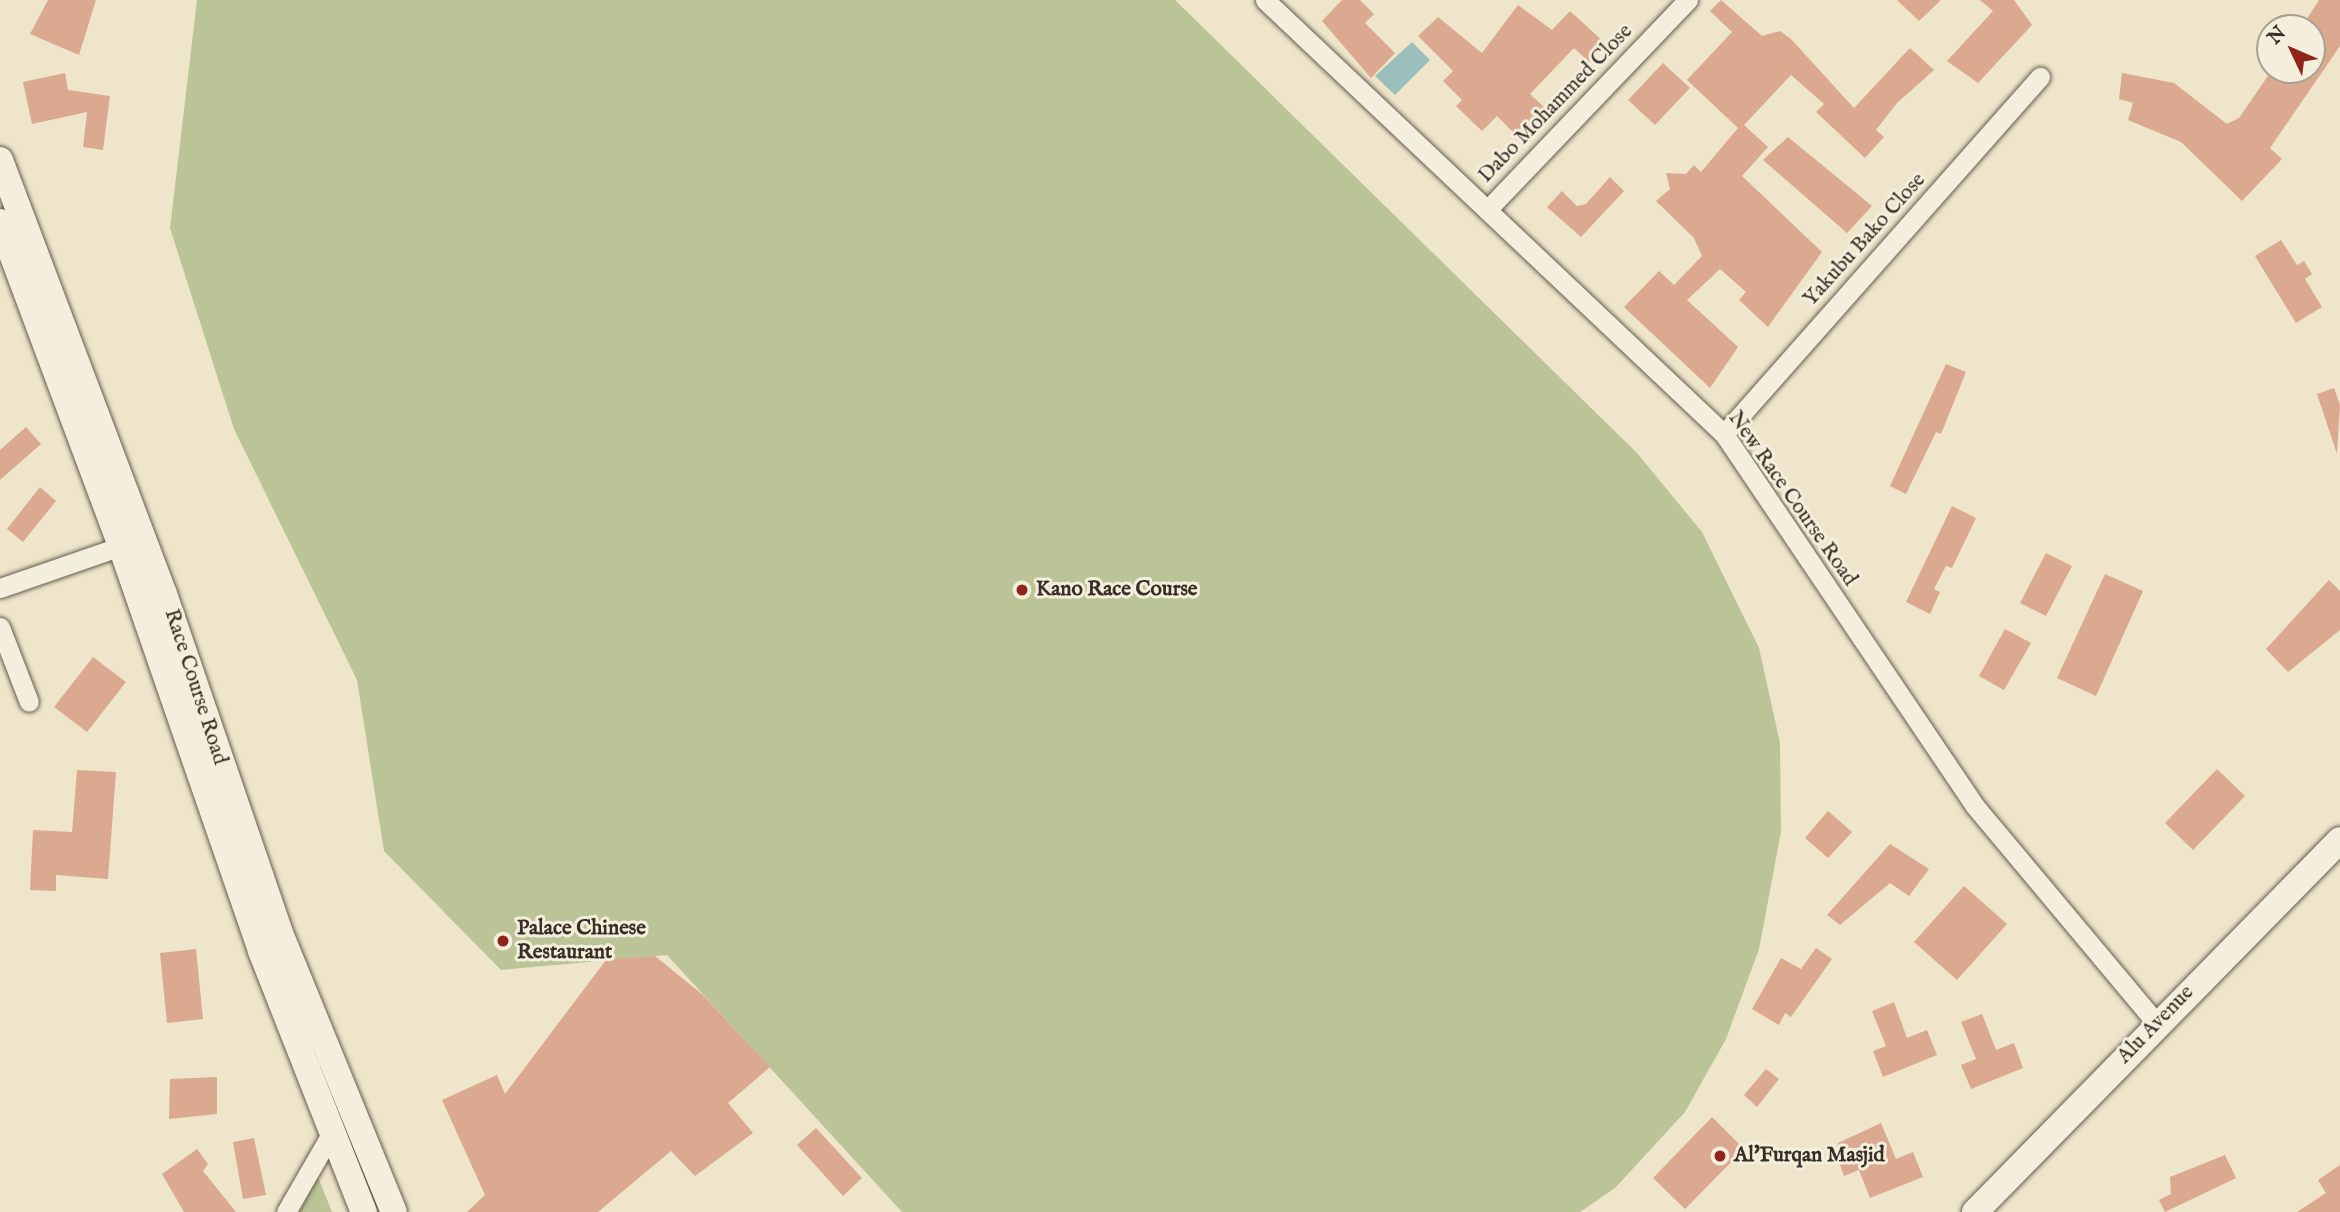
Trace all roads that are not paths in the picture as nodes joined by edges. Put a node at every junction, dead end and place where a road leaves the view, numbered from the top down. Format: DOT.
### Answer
graph roads {
  1 [pos="1265,0"];
  2 [pos="1688,0"];
  3 [pos="2040,77"];
  4 [pos="0,160"];
  5 [pos="1487,210"];
  6 [pos="0,222"];
  7 [pos="1724,434"];
  8 [pos="121,545"];
  9 [pos="0,589"];
  10 [pos="0,627"];
  11 [pos="29,702"];
  12 [pos="2340,840"];
  13 [pos="2157,1024"];
  14 [pos="331,1134"];
  15 [pos="286,1212"];
  16 [pos="364,1212"];
  17 [pos="394,1212"];
  18 [pos="1975,1212"];
  1 -- 5 [label="street, New Race Course Road"];
  2 -- 5 [label="street, Dabo Mohammed Close"];
  3 -- 7 [label="street, Yakubu Bako Close"];
  4 -- 17 [label="street, Race Course Road"];
  5 -- 7 [label="street, New Race Course Road"];
  6 -- 8 [label="street, Race Course Road"];
  7 -- 13 [label="street, New Race Course Road"];
  8 -- 9 [label="street"];
  8 -- 14 [label="street, Race Course Road"];
  10 -- 11 [label="street"];
  12 -- 13 [label="street, Alu Avenue"];
  13 -- 18 [label="street, Alu Avenue"];
  14 -- 15 [label="street"];
  14 -- 16 [label="street, Race Course Road"];
}
